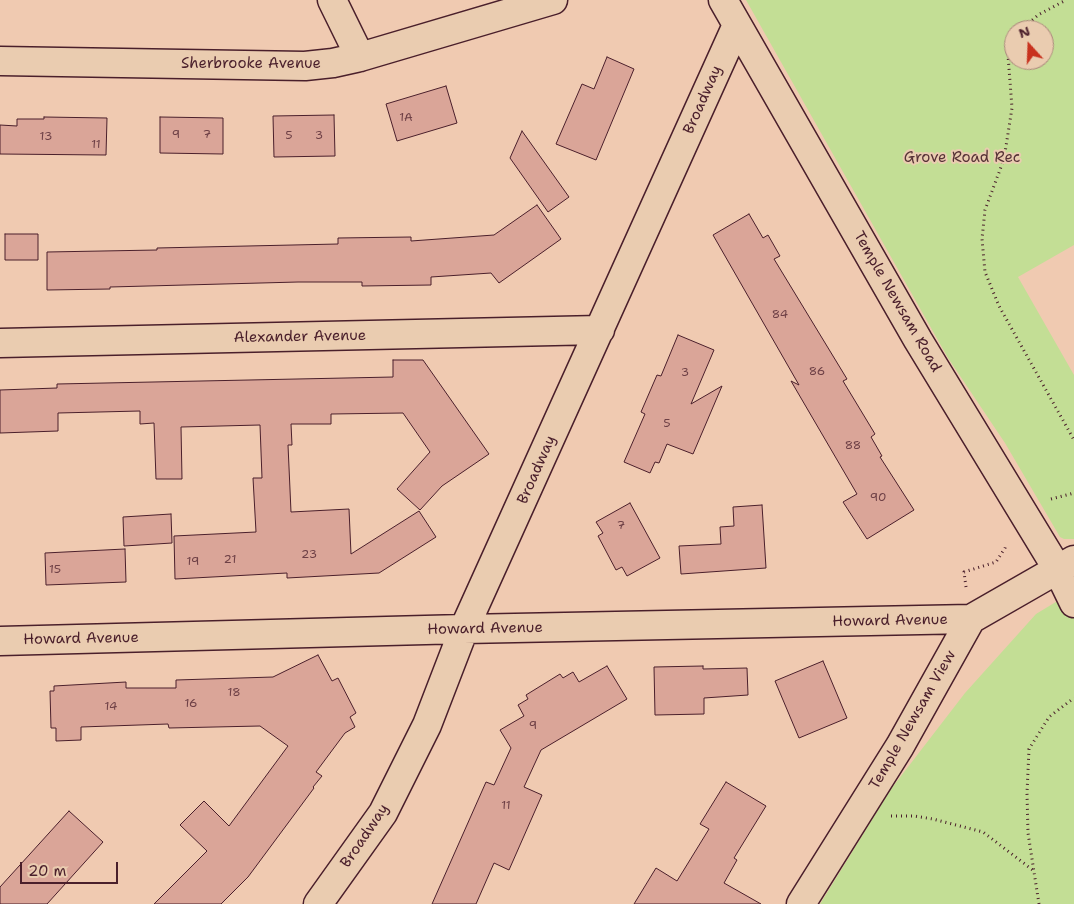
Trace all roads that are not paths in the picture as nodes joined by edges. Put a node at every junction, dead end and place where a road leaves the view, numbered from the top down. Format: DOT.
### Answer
graph roads {
  1 [pos="332,0"];
  2 [pos="553,0"];
  3 [pos="723,0"];
  4 [pos="737,25"];
  5 [pos="360,57"];
  6 [pos="0,61"];
  7 [pos="600,330"];
  8 [pos="0,343"];
  9 [pos="1066,565"];
  10 [pos="1074,603"];
  11 [pos="971,619"];
  12 [pos="464,629"];
  13 [pos="0,641"];
  14 [pos="318,904"];
  15 [pos="801,904"];
  1 -- 5 [label="street"];
  2 -- 5 [label="street, Sherbrooke Avenue"];
  3 -- 4 [label="street, Temple Newsam Road"];
  4 -- 7 [label="street, Broadway"];
  4 -- 9 [label="street, Temple Newsam Road"];
  5 -- 6 [label="street, Sherbrooke Avenue"];
  7 -- 8 [label="street, Alexander Avenue"];
  7 -- 12 [label="street, Broadway"];
  9 -- 10 [label="street, Temple Newsam Road"];
  9 -- 11 [label="street"];
  11 -- 12 [label="street, Howard Avenue"];
  11 -- 15 [label="street, Temple Newsam View"];
  12 -- 13 [label="street, Howard Avenue"];
  12 -- 14 [label="street, Broadway"];
}
